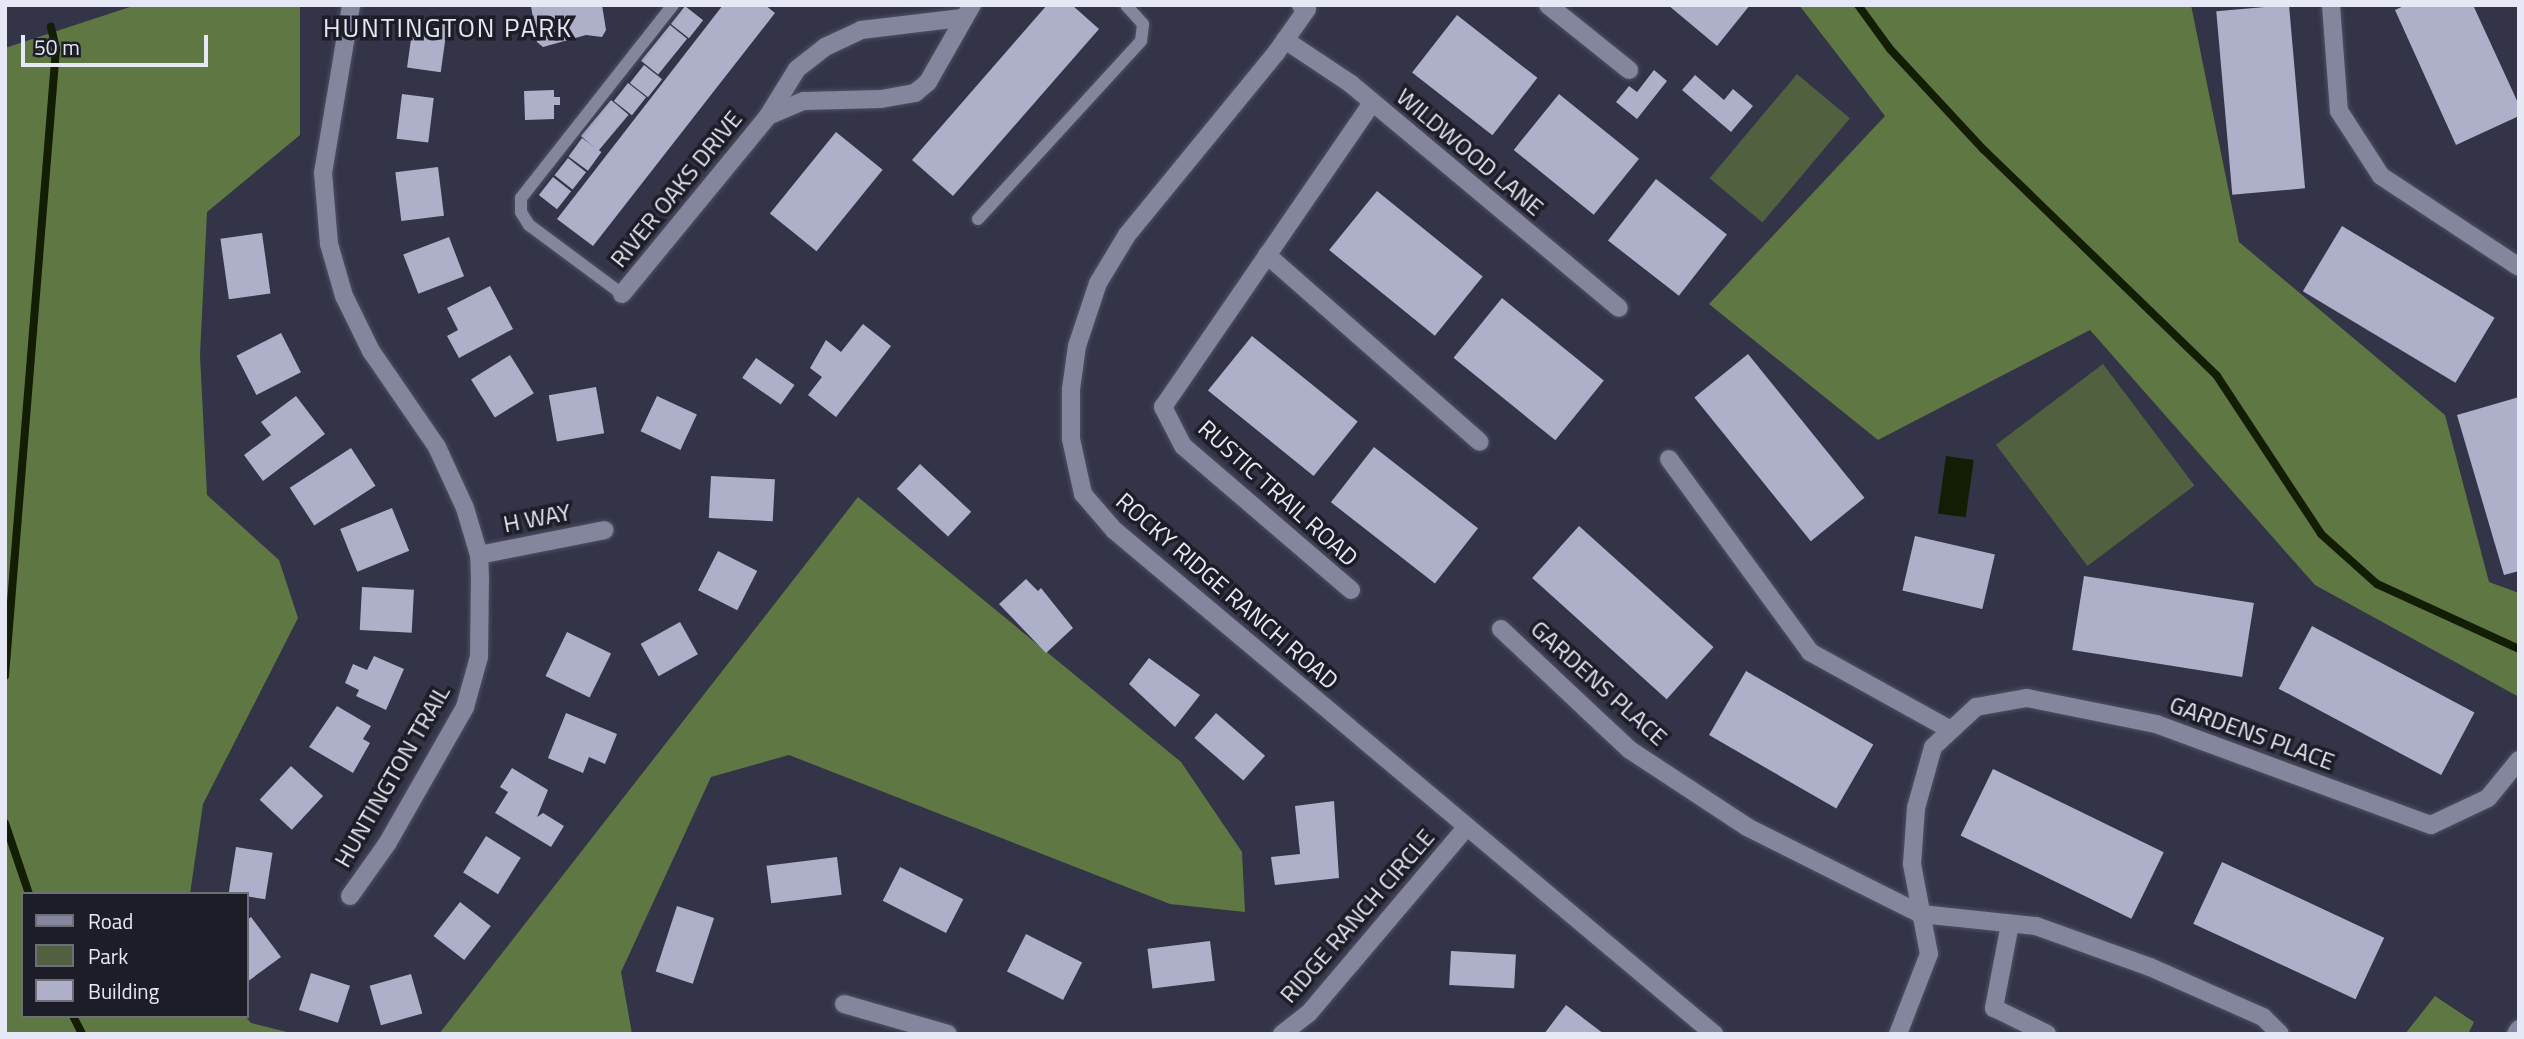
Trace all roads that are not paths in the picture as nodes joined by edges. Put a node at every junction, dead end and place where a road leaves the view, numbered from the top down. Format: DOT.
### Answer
graph roads {
  1 [pos="351,5"];
  2 [pos="673,5"];
  3 [pos="1126,5"];
  4 [pos="1548,5"];
  5 [pos="2331,5"];
  6 [pos="1306,7"];
  7 [pos="967,11"];
  8 [pos="1285,40"];
  9 [pos="1629,70"];
  10 [pos="1373,102"];
  11 [pos="768,116"];
  12 [pos="978,219"];
  13 [pos="1267,255"];
  14 [pos="2519,267"];
  15 [pos="622,294"];
  16 [pos="1619,308"];
  17 [pos="1480,442"];
  18 [pos="1669,459"];
  19 [pos="606,530"];
  20 [pos="479,555"];
  21 [pos="1351,590"];
  22 [pos="1502,629"];
  23 [pos="1951,730"];
  24 [pos="2519,760"];
  25 [pos="1466,828"];
  26 [pos="350,896"];
  27 [pos="1921,914"];
  28 [pos="2010,923"];
  29 [pos="844,1004"];
  30 [pos="2519,1029"];
  31 [pos="947,1034"];
  32 [pos="1282,1034"];
  33 [pos="1714,1034"];
  34 [pos="1898,1034"];
  35 [pos="2047,1034"];
  36 [pos="2280,1034"];
  37 [pos="2516,1034"];
  1 -- 20 [label="street, HUNTINGTON TRAIL"];
  2 -- 15 [label="lane"];
  3 -- 12 [label="lane"];
  4 -- 9 [label="street"];
  5 -- 14 [label="street"];
  6 -- 8 [label="street, ROCKY RIDGE RANCH ROAD"];
  7 -- 11 [label="street, RIVER OAKS DRIVE"];
  7 -- 11 [label="street, RIVER OAKS DRIVE"];
  8 -- 10 [label="street, WILDWOOD LANE"];
  8 -- 25 [label="street, ROCKY RIDGE RANCH ROAD"];
  10 -- 13 [label="street, RUSTIC TRAIL ROAD"];
  10 -- 16 [label="street, WILDWOOD LANE"];
  11 -- 15 [label="street, RIVER OAKS DRIVE"];
  13 -- 17 [label="street"];
  13 -- 21 [label="street, RUSTIC TRAIL ROAD"];
  18 -- 23 [label="street"];
  19 -- 20 [label="street, H WAY"];
  20 -- 26 [label="street, HUNTINGTON TRAIL"];
  22 -- 27 [label="street, GARDENS PLACE"];
  23 -- 24 [label="street, GARDENS PLACE"];
  23 -- 27 [label="street, GARDENS PLACE"];
  25 -- 32 [label="street, RIDGE RANCH CIRCLE"];
  25 -- 33 [label="street, ROCKY RIDGE RANCH ROAD"];
  27 -- 28 [label="street, GARDENS PLACE"];
  27 -- 34 [label="street, GARDENS PLACE"];
  28 -- 35 [label="street"];
  28 -- 36 [label="street, GARDENS PLACE"];
  29 -- 31 [label="street"];
  30 -- 37 [label="street"];
}
